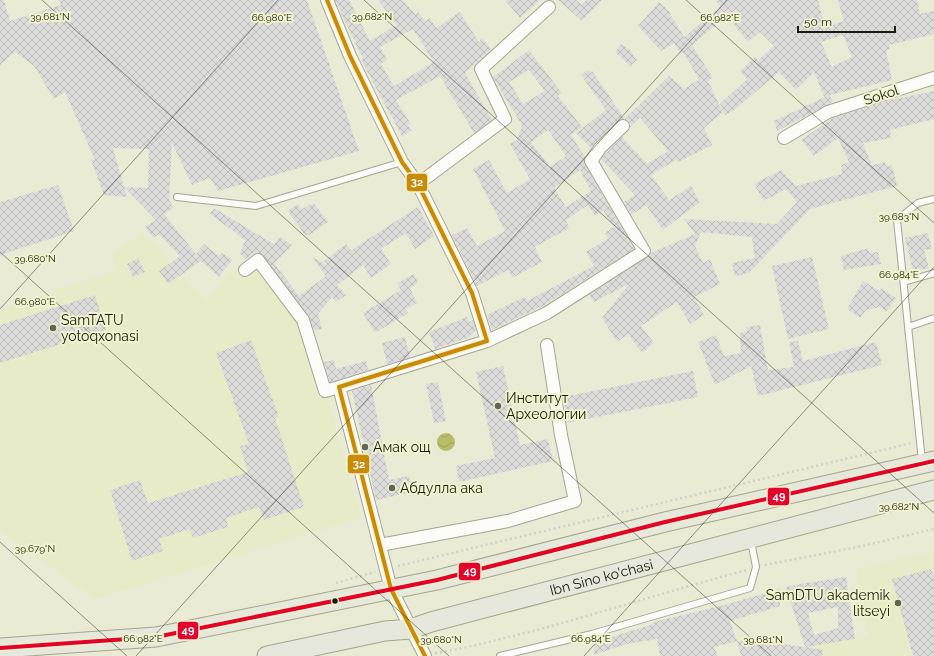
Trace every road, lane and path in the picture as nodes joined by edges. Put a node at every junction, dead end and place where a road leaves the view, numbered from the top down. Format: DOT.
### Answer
graph roads {
  1 [pos="327,0"];
  2 [pos="549,7"];
  3 [pos="934,78"];
  4 [pos="623,126"];
  5 [pos="784,138"];
  6 [pos="402,162"];
  7 [pos="418,184"];
  8 [pos="177,197"];
  9 [pos="934,199"];
  10 [pos="246,270"];
  11 [pos="934,273"];
  12 [pos="904,282"];
  13 [pos="934,318"];
  14 [pos="908,327"];
  15 [pos="487,341"];
  16 [pos="547,345"];
  17 [pos="338,387"];
  18 [pos="920,441"];
  19 [pos="928,463"];
  20 [pos="934,490"];
  21 [pos="934,529"];
  22 [pos="750,539"];
  23 [pos="380,545"];
  24 [pos="756,567"];
  25 [pos="386,569"];
  26 [pos="332,584"];
  27 [pos="391,589"];
  28 [pos="411,629"];
  29 [pos="0,648"];
  30 [pos="424,655"];
  31 [pos="267,656"];
  32 [pos="500,656"];
  1 -- 6 [label="street"];
  2 -- 7 [label="street"];
  3 -- 5 [label="street, Sokol"];
  4 -- 15 [label="street"];
  6 -- 7 [label="street"];
  6 -- 8 [label="lane"];
  7 -- 15 [label="street"];
  9 -- 12 [label="lane"];
  10 -- 17 [label="street"];
  11 -- 12 [label="lane"];
  12 -- 14 [label="lane"];
  13 -- 14 [label="lane"];
  14 -- 18 [label="lane"];
  15 -- 17 [label="street"];
  16 -- 23 [label="street"];
  17 -- 23 [label="street"];
  18 -- 19 [label="lane"];
  18 -- 25 [label="path"];
  19 -- 27 [label="main road"];
  20 -- 22 [label="main road, Ibn Sino ko'chasi"];
  21 -- 24 [label="path"];
  22 -- 24 [label="lane"];
  22 -- 28 [label="main road, Ibn Sino ko'chasi"];
  23 -- 25 [label="street"];
  24 -- 30 [label="path"];
  24 -- 32 [label="lane"];
  25 -- 26 [label="path"];
  25 -- 27 [label="street"];
  27 -- 28 [label="street"];
  27 -- 29 [label="main road"];
  28 -- 30 [label="street"];
  28 -- 31 [label="main road, Ibn Sino ko'chasi"];
}
